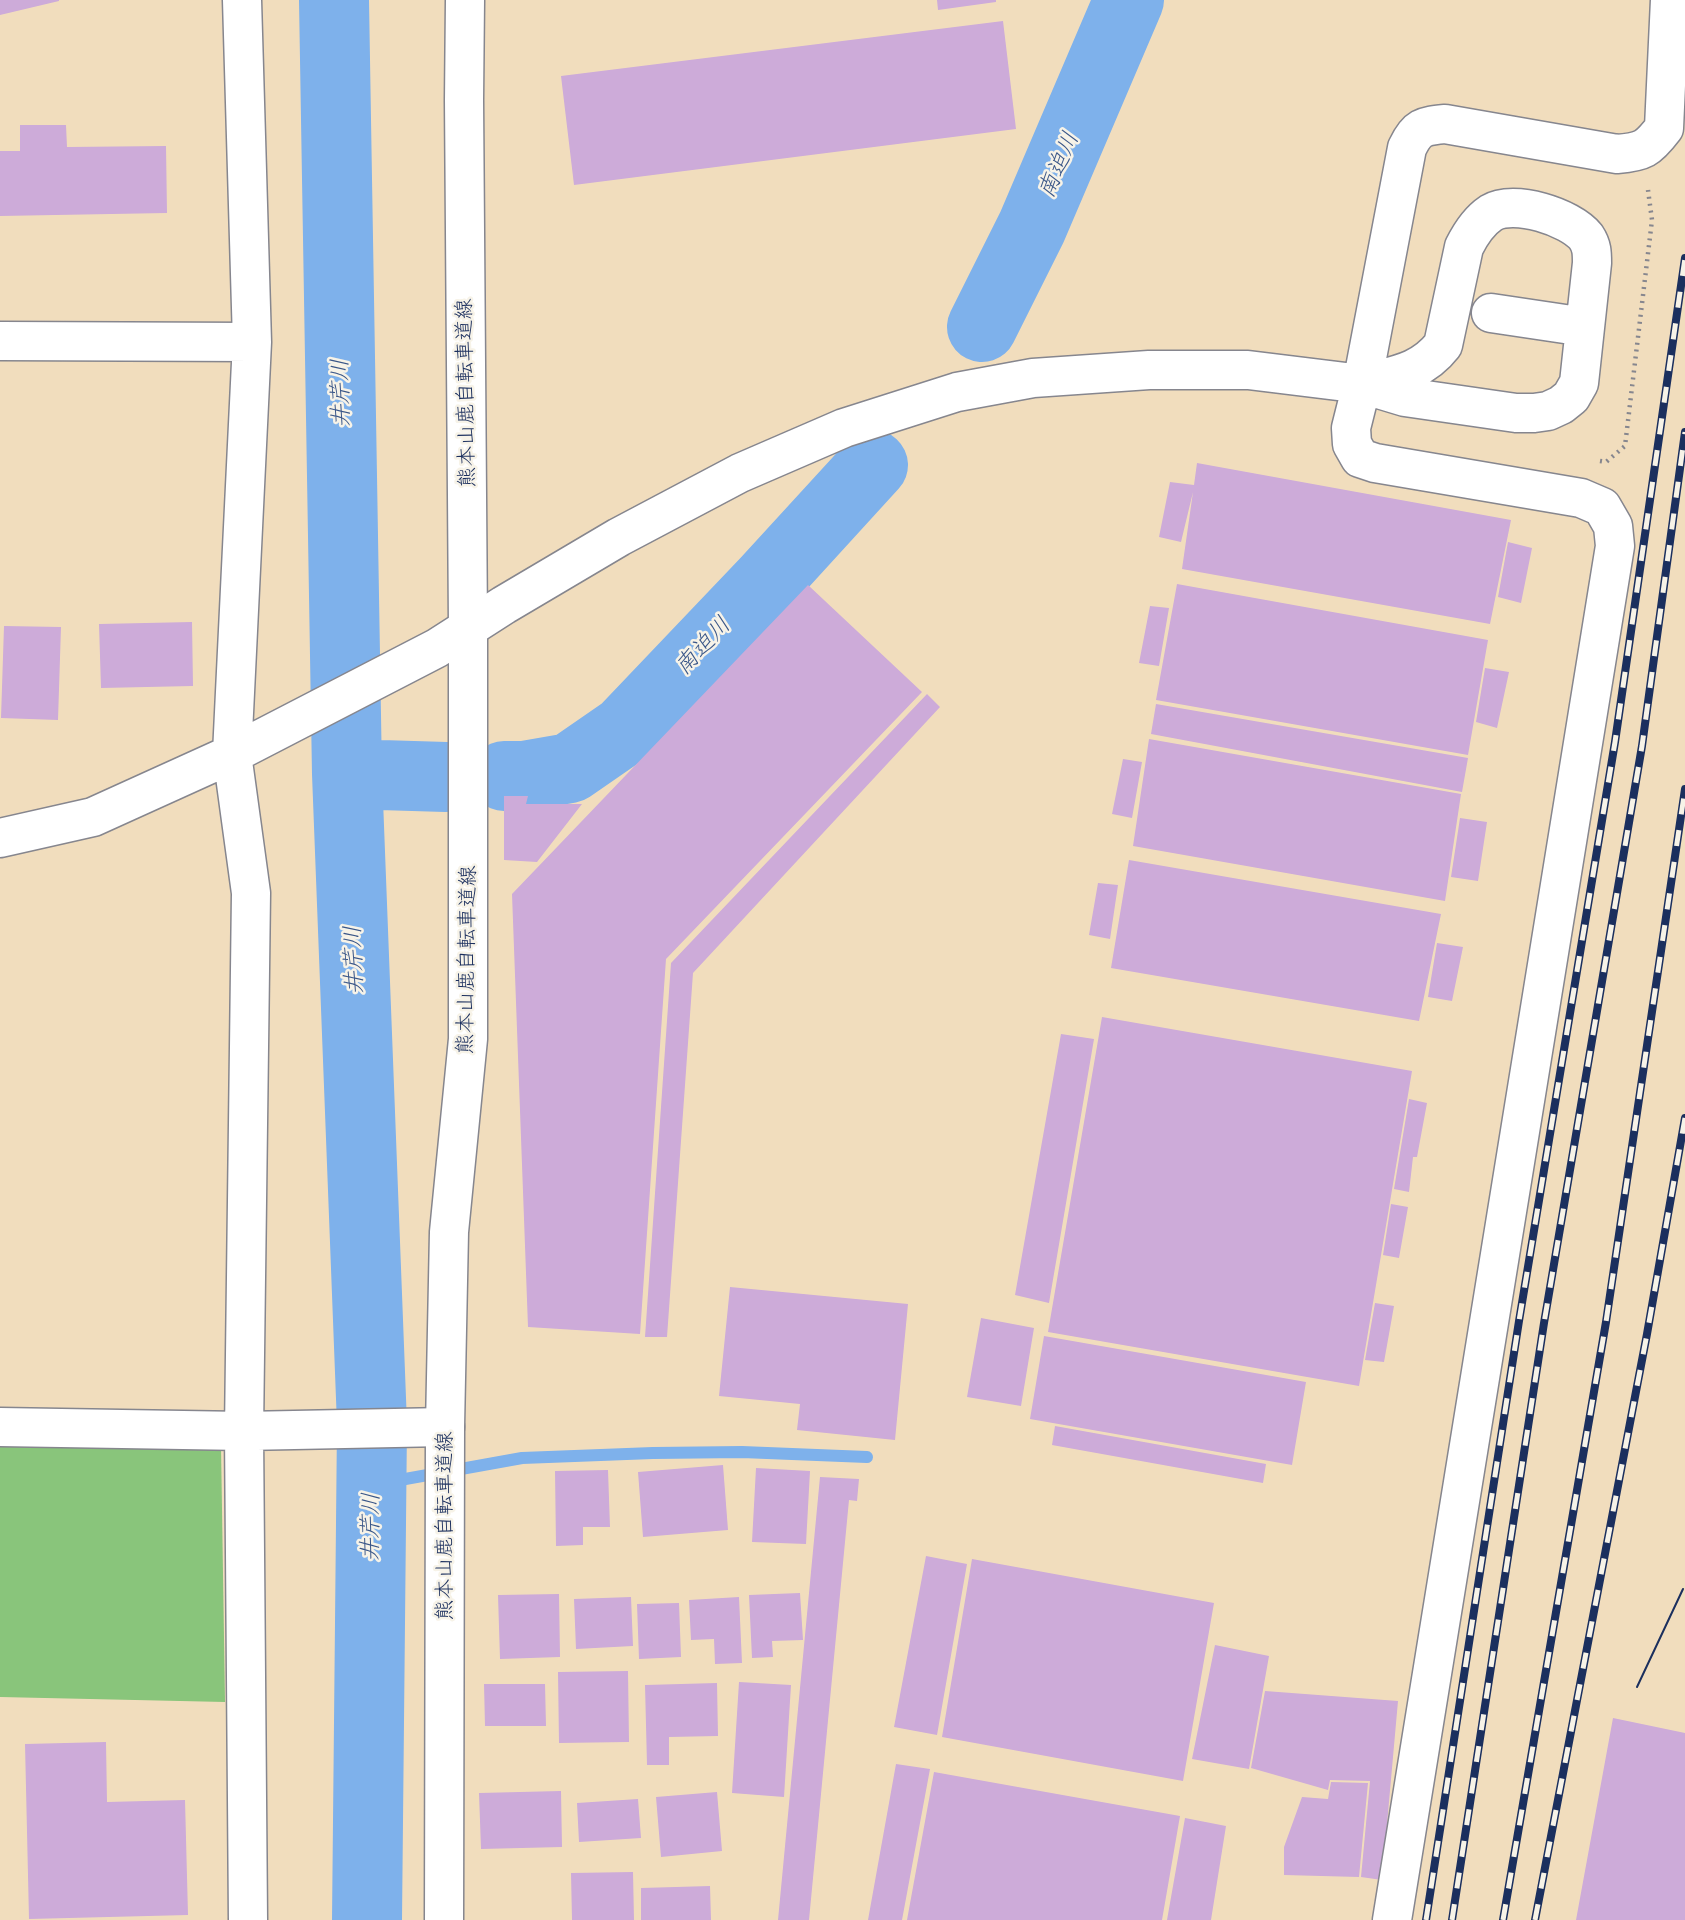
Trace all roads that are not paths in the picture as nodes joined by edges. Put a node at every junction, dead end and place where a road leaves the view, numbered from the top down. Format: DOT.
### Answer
graph roads {
  1 [pos="242,0"];
  2 [pos="465,0"];
  3 [pos="1670,0"];
  4 [pos="1491,313"];
  5 [pos="1585,327"];
  6 [pos="1447,331"];
  7 [pos="0,341"];
  8 [pos="253,342"];
  9 [pos="1362,384"];
  10 [pos="1516,413"];
  11 [pos="468,627"];
  12 [pos="243,748"];
  13 [pos="0,838"];
  14 [pos="0,1427"];
  15 [pos="244,1431"];
  16 [pos="446,1436"];
  17 [pos="248,1920"];
  18 [pos="444,1920"];
  19 [pos="1392,1920"];
  1 -- 8 [label="street"];
  2 -- 11 [label="street, 熊本山鹿自転車道線"];
  3 -- 9 [label="street"];
  4 -- 5 [label="street"];
  5 -- 6 [label="street"];
  5 -- 10 [label="street"];
  6 -- 9 [label="street"];
  6 -- 10 [label="street"];
  7 -- 8 [label="street"];
  8 -- 12 [label="street"];
  9 -- 10 [label="street"];
  9 -- 11 [label="street"];
  9 -- 19 [label="street"];
  11 -- 12 [label="street"];
  11 -- 16 [label="street, 熊本山鹿自転車道線"];
  12 -- 13 [label="street"];
  12 -- 15 [label="street"];
  14 -- 15 [label="street"];
  15 -- 16 [label="street"];
  15 -- 17 [label="street"];
  16 -- 18 [label="street, 熊本山鹿自転車道線"];
}
